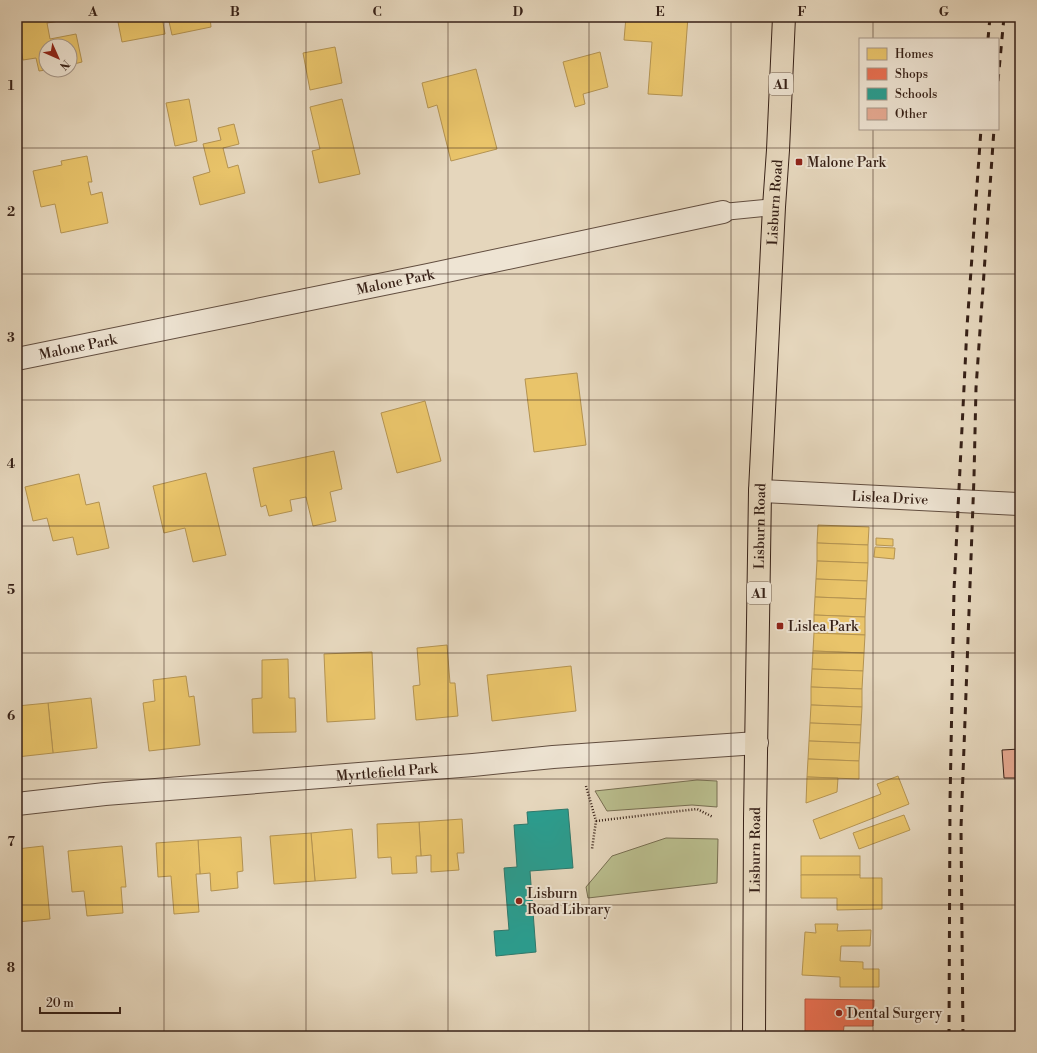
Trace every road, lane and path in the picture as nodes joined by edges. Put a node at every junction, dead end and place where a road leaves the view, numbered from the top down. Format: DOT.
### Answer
graph roads {
  1 [pos="783,18"];
  2 [pos="774,207"];
  3 [pos="723,212"];
  4 [pos="17,359"];
  5 [pos="760,491"];
  6 [pos="1020,504"];
  7 [pos="757,743"];
  8 [pos="586,786"];
  9 [pos="17,804"];
  10 [pos="713,817"];
  11 [pos="596,821"];
  12 [pos="592,850"];
  13 [pos="754,1036"];
  1 -- 2 [label="main road, Lisburn Road / A1"];
  2 -- 3 [label="street, Malone Park"];
  2 -- 5 [label="main road, Lisburn Road / A1"];
  3 -- 4 [label="street, Malone Park"];
  5 -- 6 [label="street, Lislea Drive"];
  5 -- 7 [label="main road, Lisburn Road / A1"];
  7 -- 9 [label="street, Myrtlefield Park"];
  7 -- 13 [label="main road, Lisburn Road / A1"];
  8 -- 11 [label="path"];
  10 -- 11 [label="path"];
  11 -- 12 [label="path"];
}
